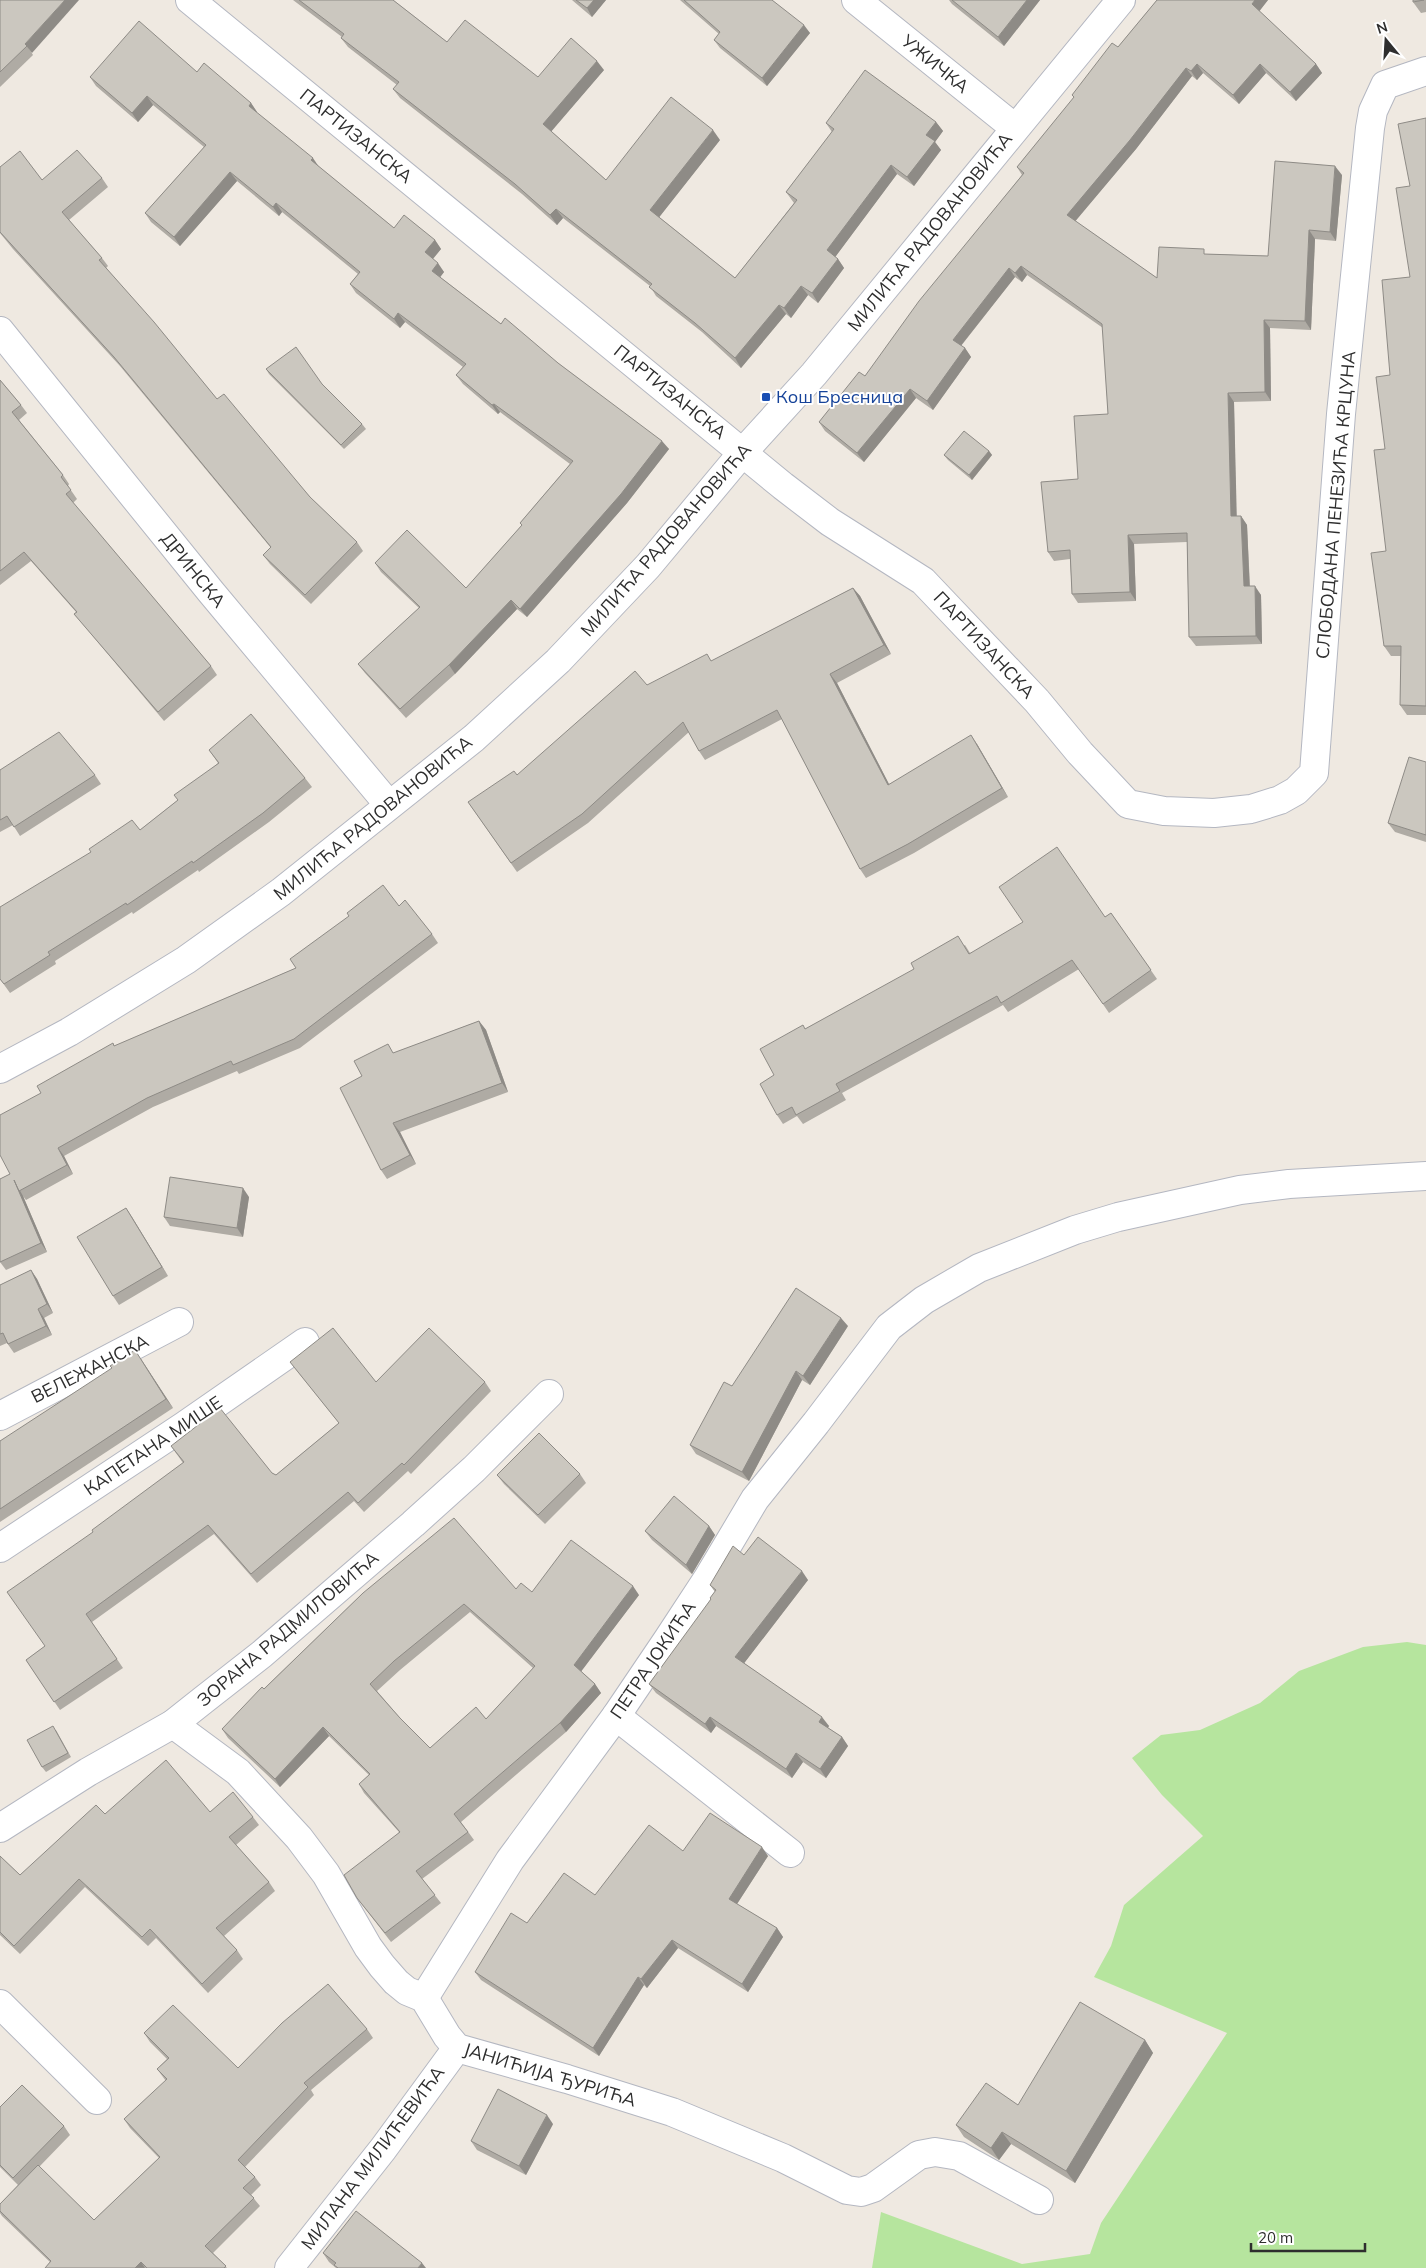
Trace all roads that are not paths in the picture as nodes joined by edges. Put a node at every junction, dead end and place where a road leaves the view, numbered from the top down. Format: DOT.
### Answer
graph roads {
  1 [pos="190,0"];
  2 [pos="856,0"];
  3 [pos="1120,0"];
  4 [pos="1426,71"];
  5 [pos="1015,128"];
  6 [pos="0,332"];
  7 [pos="743,452"];
  8 [pos="1128,804"];
  9 [pos="389,805"];
  10 [pos="0,1069"];
  11 [pos="1426,1176"];
  12 [pos="180,1322"];
  13 [pos="305,1342"];
  14 [pos="549,1394"];
  15 [pos="0,1416"];
  16 [pos="0,1548"];
  17 [pos="616,1716"];
  18 [pos="173,1724"];
  19 [pos="0,1828"];
  20 [pos="790,1854"];
  21 [pos="424,1998"];
  22 [pos="0,2004"];
  23 [pos="457,2048"];
  24 [pos="97,2100"];
  25 [pos="1039,2200"];
  26 [pos="289,2268"];
  1 -- 7 [label="street, ПАРТИЗАНСКА"];
  2 -- 5 [label="street, УЖИЧКА"];
  3 -- 5 [label="street, МИЛИЋА РАДОВАНОВИЋА"];
  4 -- 8 [label="street, СЛОБОДАНА ПЕНЕЗИЋА КРЦУНА"];
  5 -- 7 [label="street, МИЛИЋА РАДОВАНОВИЋА"];
  6 -- 9 [label="street, ДРИНСКА"];
  7 -- 8 [label="street, ПАРТИЗАНСКА"];
  7 -- 9 [label="street, МИЛИЋА РАДОВАНОВИЋА"];
  9 -- 10 [label="street, МИЛИЋА РАДОВАНОВИЋА"];
  11 -- 17 [label="street, ПЕТРА ЈОКИЋА"];
  12 -- 15 [label="street, ВЕЛЕЖАНСКА"];
  13 -- 16 [label="street, КАПЕТАНА МИШЕ"];
  14 -- 18 [label="street, ЗОРАНА РАДМИЛОВИЋА"];
  17 -- 20 [label="street"];
  17 -- 21 [label="street, ПЕТРА ЈОКИЋА"];
  18 -- 19 [label="street, ЗОРАНА РАДМИЛОВИЋА"];
  18 -- 21 [label="street"];
  21 -- 23 [label="street, ЈАНИЋИЈА ЂУРИЋА"];
  22 -- 24 [label="street"];
  23 -- 25 [label="street, ЈАНИЋИЈА ЂУРИЋА"];
  23 -- 26 [label="street, МИЛАНА МИЛИЋЕВИЋА"];
}
